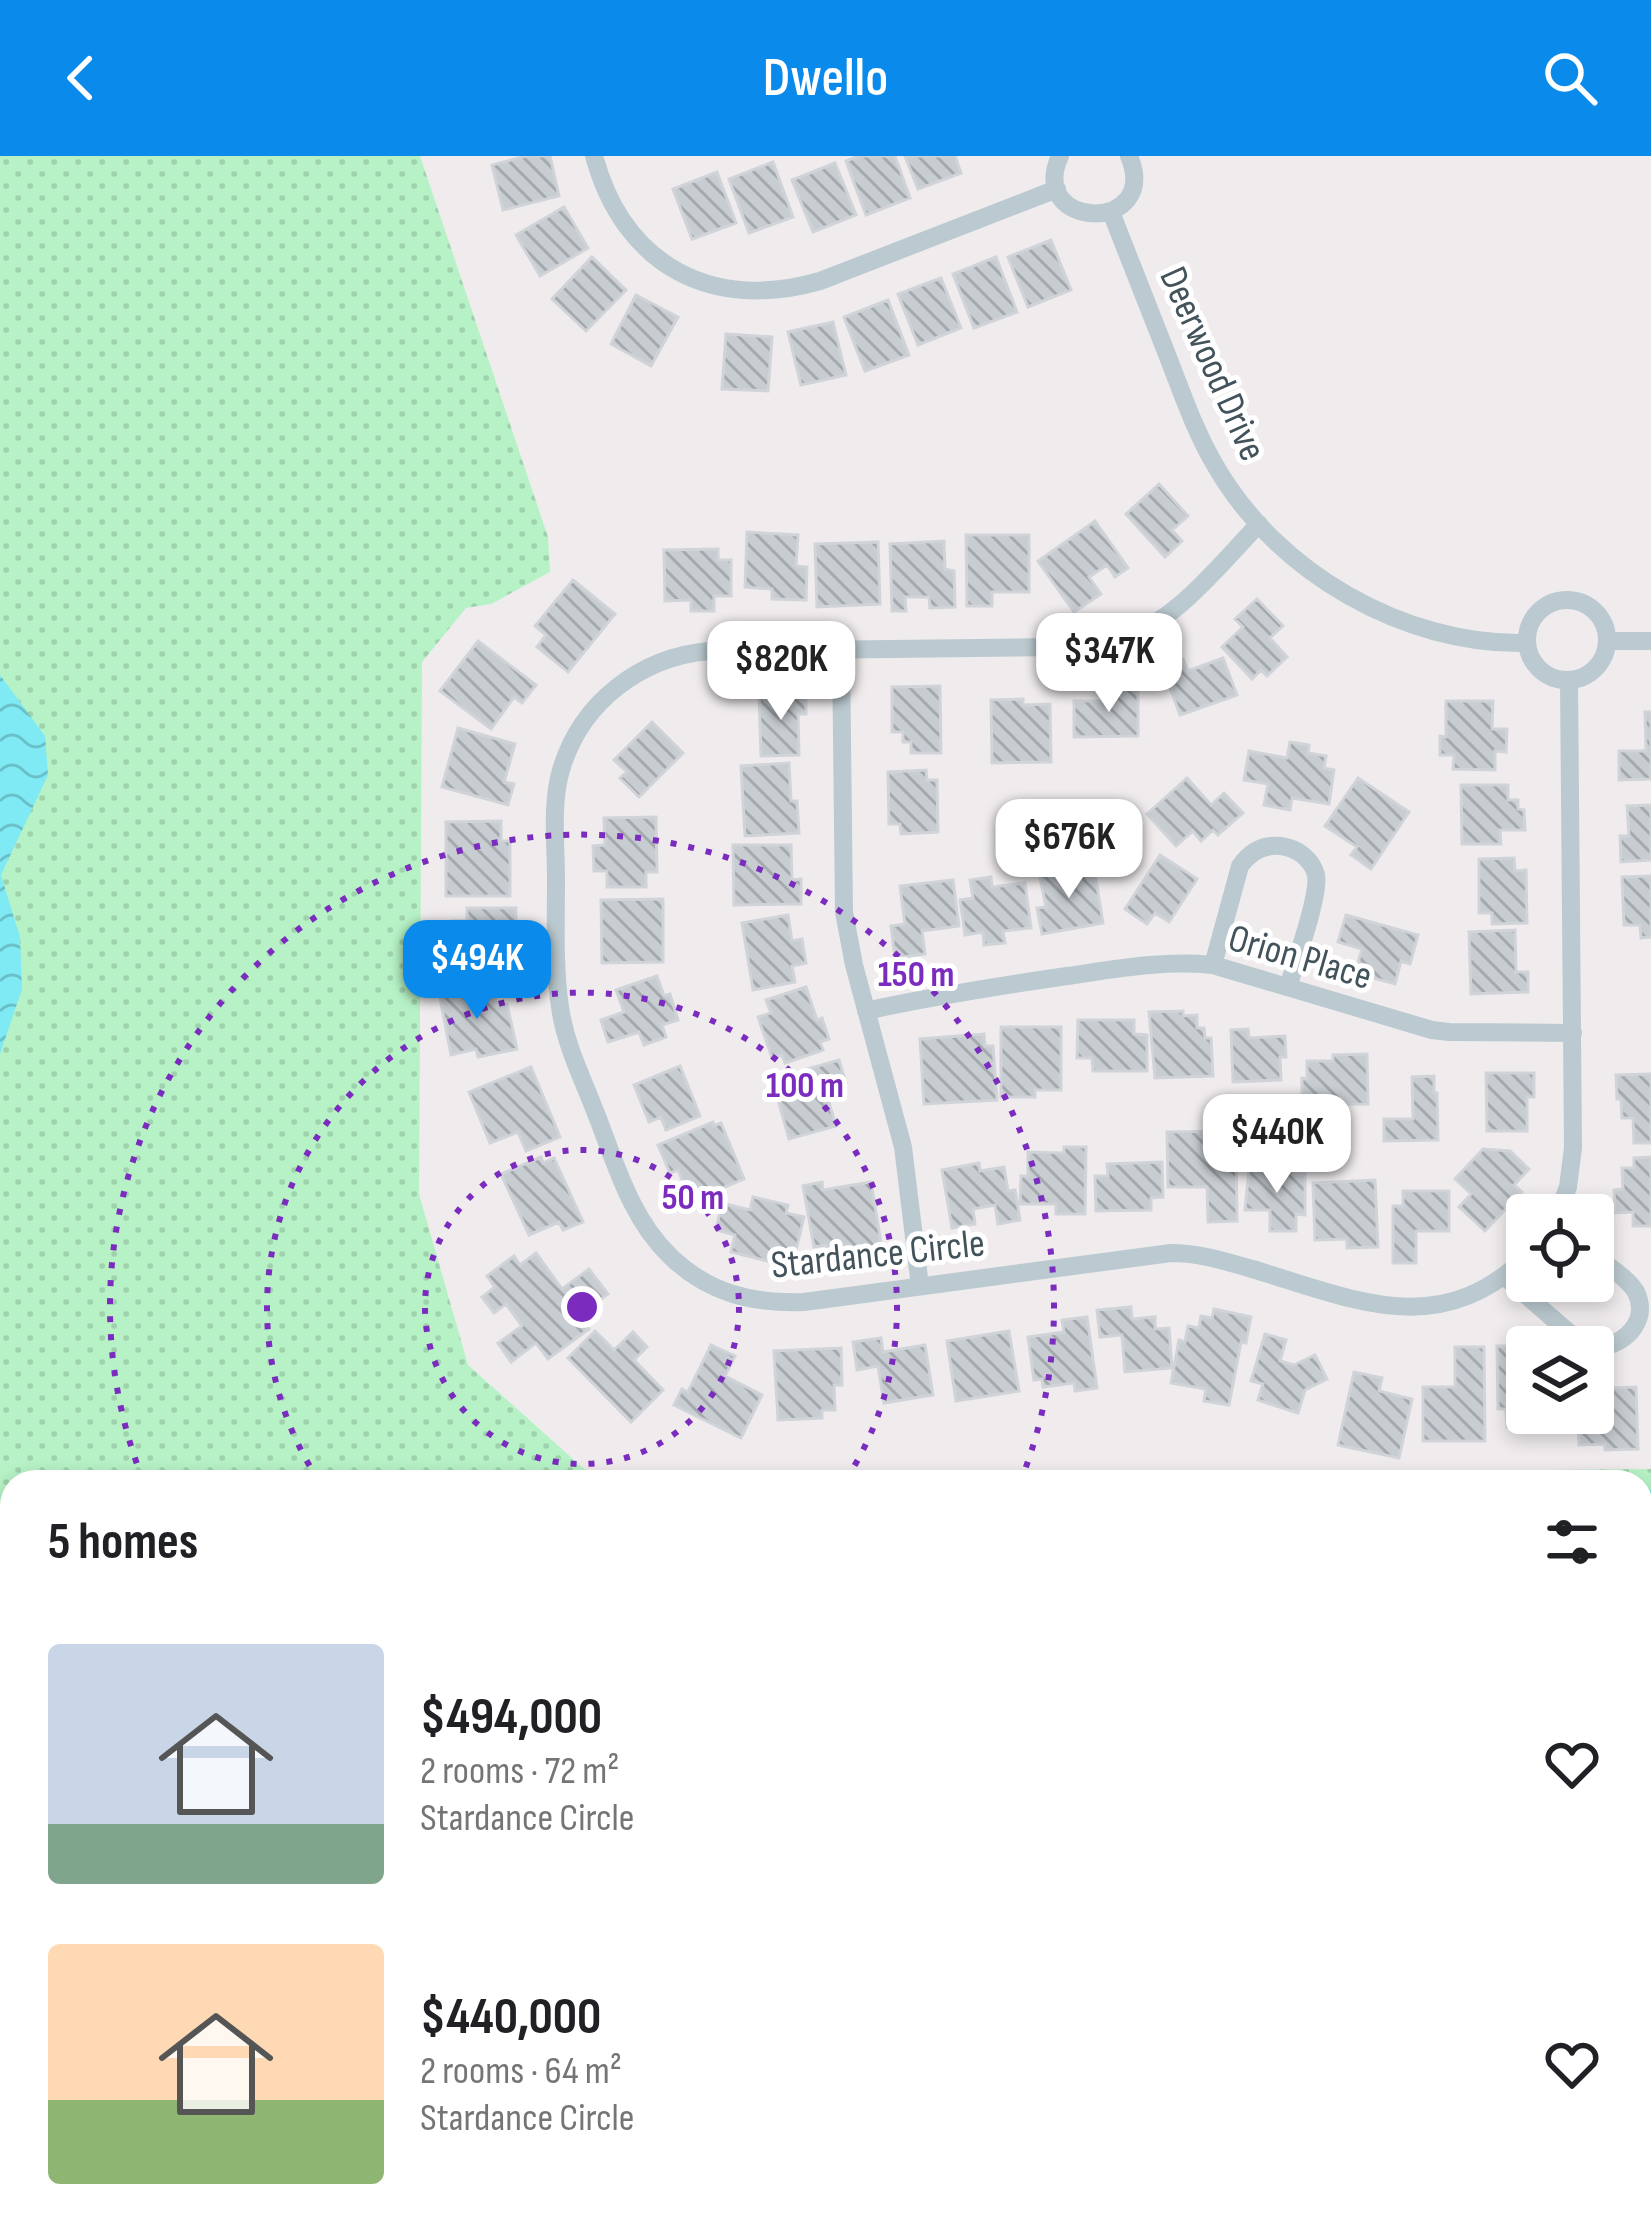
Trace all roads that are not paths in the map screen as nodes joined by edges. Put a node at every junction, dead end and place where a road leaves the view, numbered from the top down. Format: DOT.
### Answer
graph roads {
  1 [pos="594,156"];
  2 [pos="1060,156"];
  3 [pos="1129,156"];
  4 [pos="1057,190"];
  5 [pos="1111,212"];
  6 [pos="1259,524"];
  7 [pos="1607,641"];
  8 [pos="1651,641"];
  9 [pos="1527,643"];
  10 [pos="841,650"];
  11 [pos="1569,680"];
  12 [pos="1214,965"];
  13 [pos="1288,987"];
  14 [pos="866,1011"];
  15 [pos="1573,1033"];
  16 [pos="1565,1194"];
  17 [pos="1614,1272"];
  18 [pos="1504,1276"];
  19 [pos="920,1286"];
  20 [pos="1561,1326"];
  21 [pos="1614,1346"];
  1 -- 4 [label="street"];
  2 -- 4 [label="street"];
  3 -- 5 [label="street"];
  4 -- 5 [label="street"];
  5 -- 6 [label="street, Deerwood Drive"];
  6 -- 9 [label="street, Deerwood Drive"];
  6 -- 10 [label="street, Stardance Circle"];
  7 -- 8 [label="street"];
  7 -- 9 [label="street"];
  7 -- 11 [label="street"];
  9 -- 11 [label="street"];
  10 -- 14 [label="street"];
  10 -- 19 [label="street, Stardance Circle"];
  11 -- 15 [label="street"];
  12 -- 13 [label="street, Orion Place"];
  12 -- 13 [label="street"];
  12 -- 14 [label="street, Orion Place"];
  13 -- 15 [label="street, Orion Place"];
  14 -- 19 [label="street"];
  15 -- 16 [label="street"];
  17 -- 21 [label="street"];
  18 -- 19 [label="street, Stardance Circle"];
  18 -- 20 [label="street"];
}
